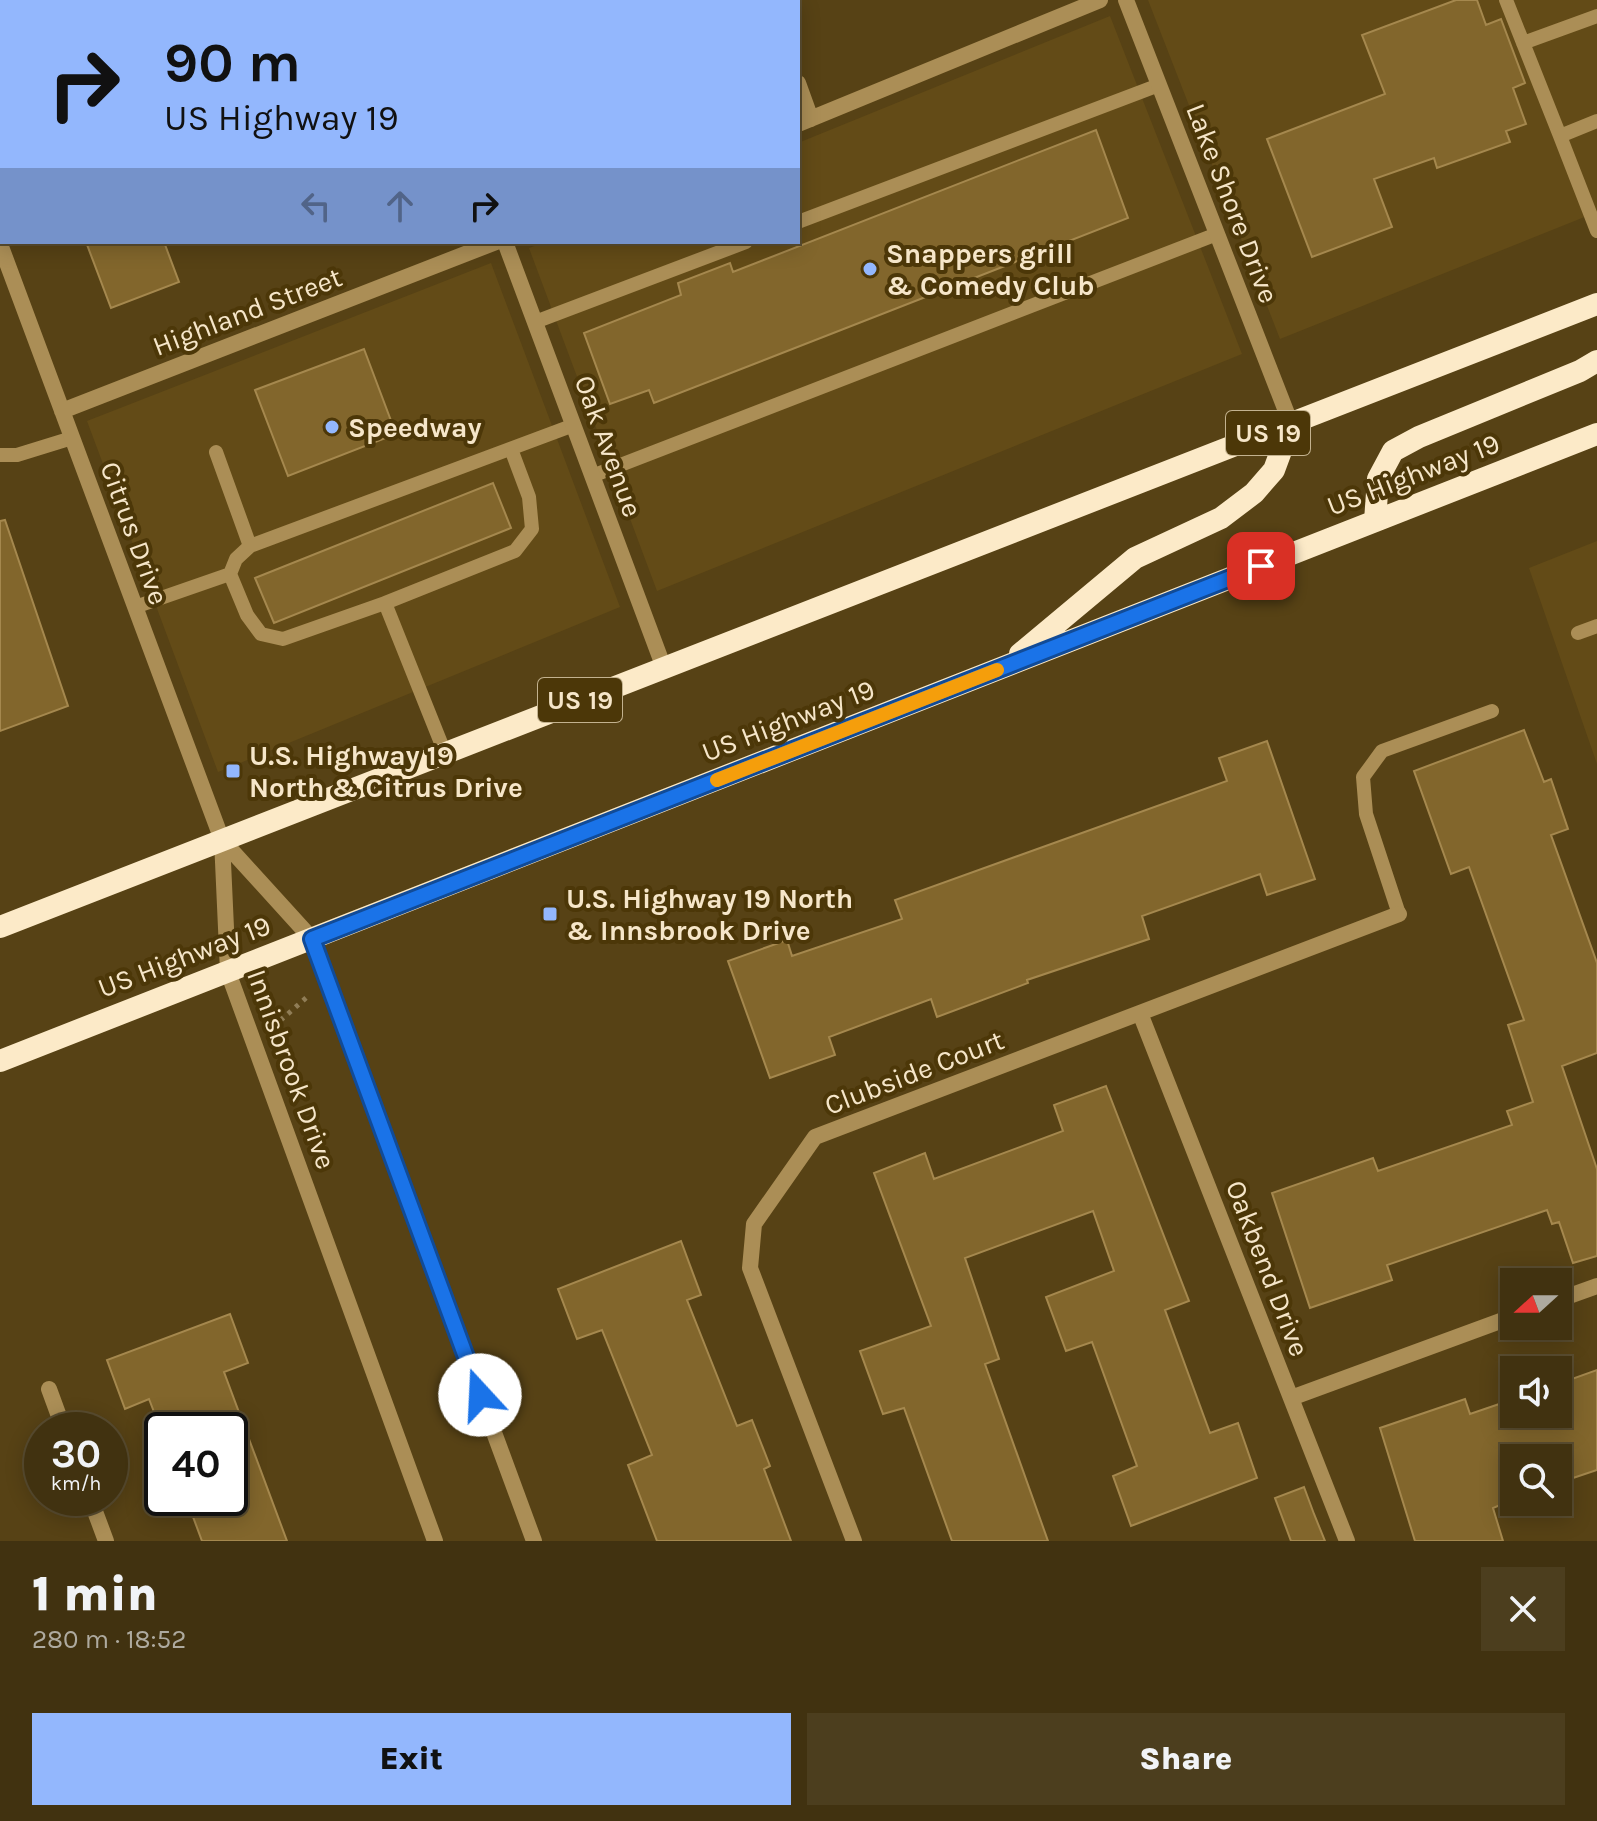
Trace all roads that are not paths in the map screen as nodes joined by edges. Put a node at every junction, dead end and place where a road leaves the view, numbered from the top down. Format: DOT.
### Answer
graph roads {
  1 [pos="1100,0"];
  2 [pos="1126,0"];
  3 [pos="1506,0"];
  4 [pos="1597,16"];
  5 [pos="1523,43"];
  6 [pos="1159,85"];
  7 [pos="800,94"];
  8 [pos="805,121"];
  9 [pos="1597,121"];
  10 [pos="1560,136"];
  11 [pos="800,221"];
  12 [pos="1597,231"];
  13 [pos="1217,234"];
  14 [pos="0,244"];
  15 [pos="491,244"];
  16 [pos="506,244"];
  17 [pos="741,244"];
  18 [pos="1597,304"];
  19 [pos="535,322"];
  20 [pos="1597,361"];
  21 [pos="62,411"];
  22 [pos="1291,424"];
  23 [pos="574,425"];
  24 [pos="1597,434"];
  25 [pos="72,438"];
  26 [pos="511,449"];
  27 [pos="216,452"];
  28 [pos="0,455"];
  29 [pos="592,476"];
  30 [pos="1375,521"];
  31 [pos="250,546"];
  32 [pos="230,574"];
  33 [pos="385,603"];
  34 [pos="135,607"];
  35 [pos="1597,626"];
  36 [pos="1578,633"];
  37 [pos="1004,667"];
  38 [pos="664,668"];
  39 [pos="1492,711"];
  40 [pos="445,753"];
  41 [pos="222,840"];
  42 [pos="1399,914"];
  43 [pos="0,927"];
  44 [pos="312,939"];
  45 [pos="228,972"];
  46 [pos="1140,1013"];
  47 [pos="0,1061"];
  48 [pos="1597,1286"];
  49 [pos="1572,1295"];
  50 [pos="1500,1321"];
  51 [pos="49,1389"];
  52 [pos="1291,1398"];
  53 [pos="57,1412"];
  54 [pos="97,1516"];
  55 [pos="106,1541"];
  56 [pos="435,1541"];
  57 [pos="534,1541"];
  58 [pos="854,1541"];
  59 [pos="1347,1541"];
  1 -- 8 [label="street"];
  2 -- 6 [label="street, Lake Shore Drive"];
  3 -- 5 [label="lane"];
  4 -- 5 [label="lane"];
  5 -- 10 [label="lane"];
  6 -- 11 [label="lane"];
  6 -- 13 [label="street, Lake Shore Drive"];
  7 -- 8 [label="street"];
  9 -- 10 [label="lane"];
  10 -- 12 [label="lane"];
  13 -- 22 [label="street, Lake Shore Drive"];
  13 -- 29 [label="lane"];
  14 -- 21 [label="street, Citrus Drive"];
  15 -- 21 [label="street, Highland Street"];
  16 -- 19 [label="street, Oak Avenue"];
  17 -- 19 [label="lane"];
  18 -- 22 [label="highway, US 19"];
  19 -- 23 [label="street, Oak Avenue"];
  20 -- 30 [label="highway"];
  21 -- 25 [label="street, Citrus Drive"];
  22 -- 37 [label="highway"];
  22 -- 38 [label="highway, US 19"];
  23 -- 26 [label="lane"];
  23 -- 29 [label="street, Oak Avenue"];
  24 -- 30 [label="highway, US Highway 19"];
  25 -- 28 [label="lane"];
  25 -- 34 [label="street, Citrus Drive"];
  26 -- 31 [label="lane"];
  26 -- 33 [label="lane"];
  27 -- 31 [label="lane"];
  29 -- 38 [label="street, Oak Avenue"];
  30 -- 37 [label="highway, US Highway 19"];
  31 -- 32 [label="lane"];
  32 -- 33 [label="lane"];
  32 -- 34 [label="lane"];
  33 -- 40 [label="lane"];
  34 -- 41 [label="street, Citrus Drive"];
  35 -- 36 [label="lane"];
  37 -- 44 [label="highway, US Highway 19"];
  38 -- 40 [label="highway, US 19"];
  39 -- 42 [label="lane"];
  40 -- 41 [label="highway, US 19"];
  41 -- 43 [label="highway, US 19"];
  41 -- 44 [label="street"];
  41 -- 45 [label="street, Innisbrook Drive"];
  42 -- 46 [label="street, Clubside Court"];
  44 -- 45 [label="highway, US Highway 19"];
  44 -- 57 [label="street"];
  45 -- 47 [label="highway, US Highway 19"];
  45 -- 56 [label="street, Innisbrook Drive"];
  46 -- 52 [label="street, Oakbend Drive"];
  46 -- 58 [label="street, Clubside Court"];
  48 -- 49 [label="street"];
  50 -- 52 [label="street"];
  51 -- 53 [label="street"];
  52 -- 59 [label="street, Oakbend Drive"];
  54 -- 55 [label="street"];
}
